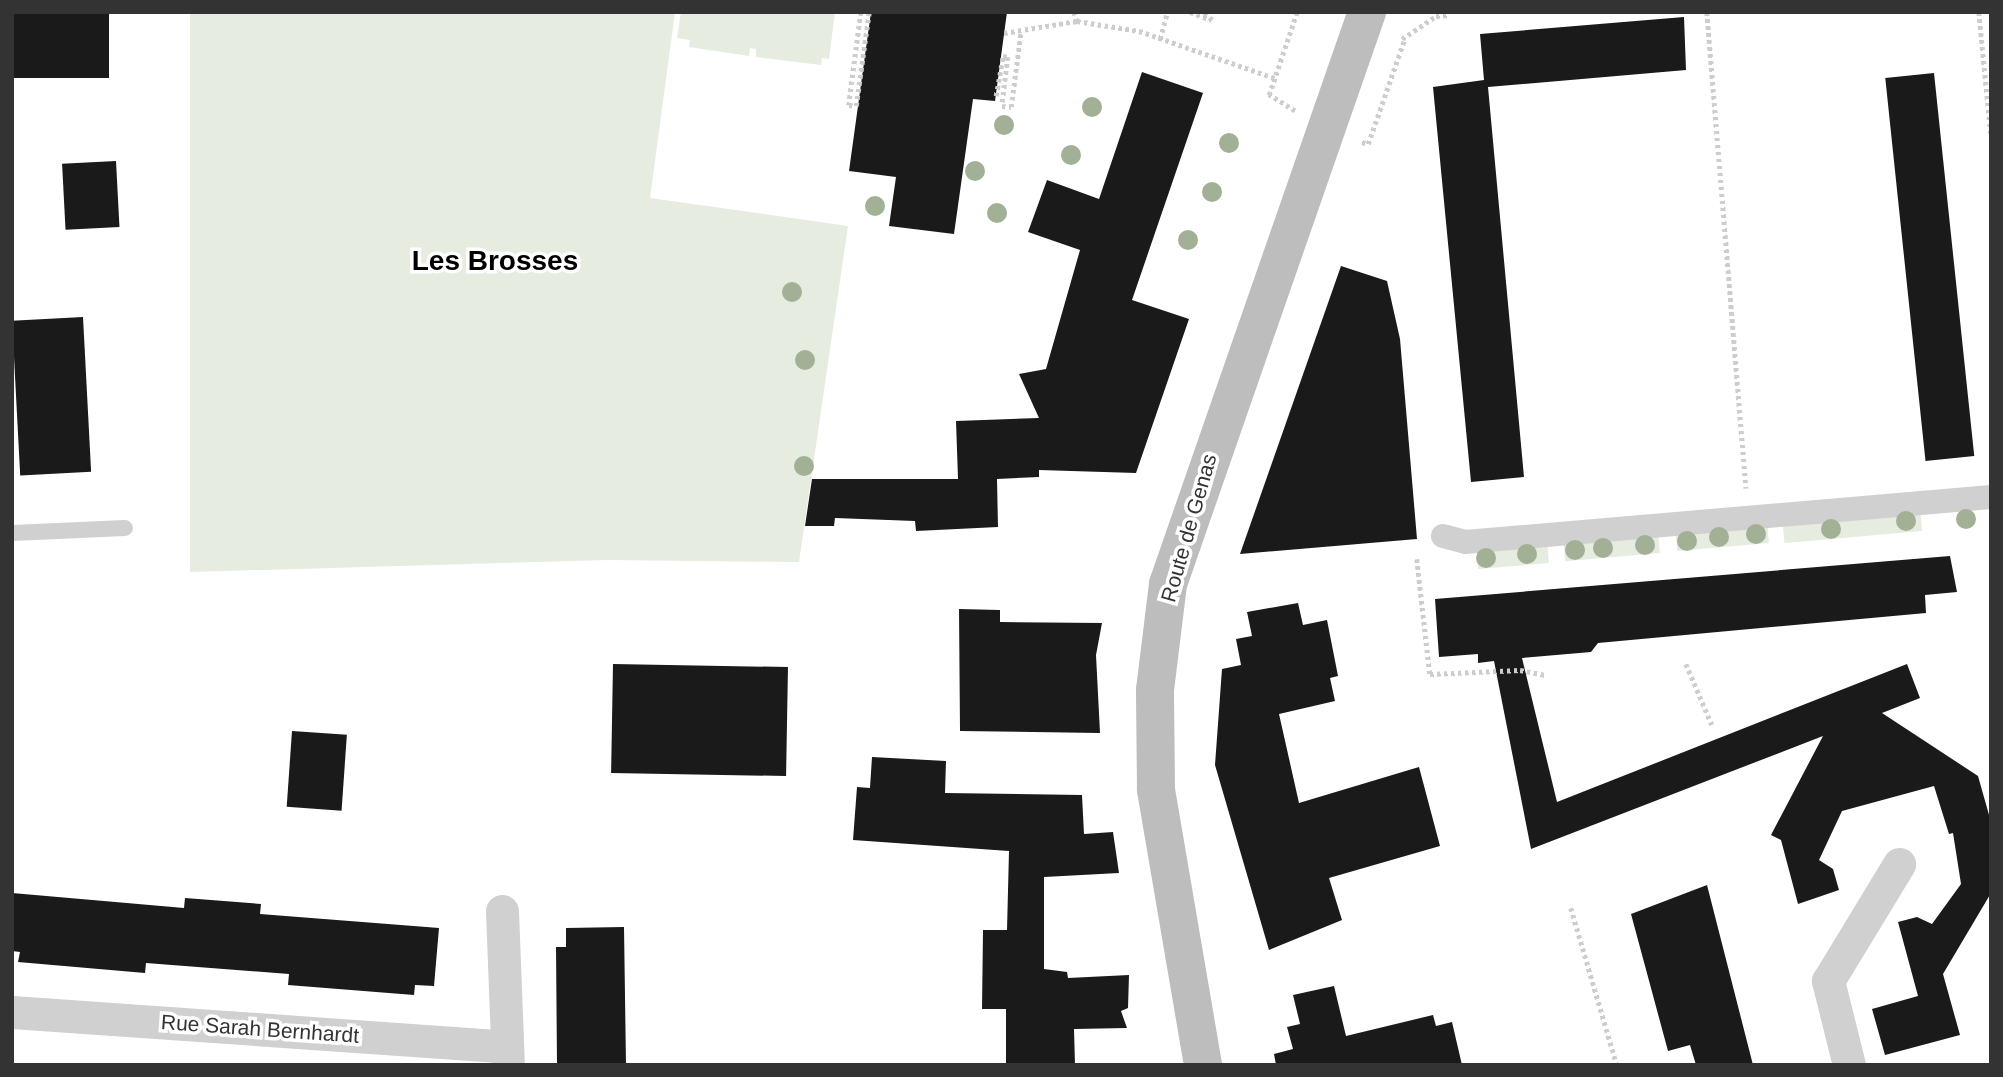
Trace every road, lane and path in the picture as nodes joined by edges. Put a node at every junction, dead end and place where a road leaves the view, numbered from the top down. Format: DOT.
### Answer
graph roads {
  1 [pos="861,12"];
  2 [pos="869,12"];
  3 [pos="1074,12"];
  4 [pos="1167,12"];
  5 [pos="1190,12"];
  6 [pos="1203,12"];
  7 [pos="1297,12"];
  8 [pos="1367,12"];
  9 [pos="1707,12"];
  10 [pos="1979,12"];
  11 [pos="1077,21"];
  12 [pos="1021,31"];
  13 [pos="1004,33"];
  14 [pos="1405,38"];
  15 [pos="1160,39"];
  16 [pos="1275,78"];
  17 [pos="1269,95"];
  18 [pos="996,96"];
  19 [pos="1991,134"];
  20 [pos="1368,144"];
  21 [pos="1991,498"];
  22 [pos="1749,516"];
  23 [pos="124,528"];
  24 [pos="12,533"];
  25 [pos="1443,536"];
  26 [pos="1417,559"];
  27 [pos="1686,664"];
  28 [pos="1546,675"];
  29 [pos="1712,725"];
  30 [pos="1899,864"];
  31 [pos="1570,908"];
  32 [pos="502,911"];
  33 [pos="12,1012"];
  34 [pos="507,1056"];
  35 [pos="1203,1065"];
  36 [pos="1617,1065"];
  37 [pos="1849,1065"];
  1 -- 2 [label="path"];
  3 -- 11 [label="path"];
  4 -- 15 [label="path"];
  5 -- 6 [label="path"];
  7 -- 16 [label="path"];
  8 -- 35 [label="main road, Route de Genas"];
  9 -- 22 [label="path"];
  10 -- 19 [label="path"];
  11 -- 12 [label="path"];
  11 -- 15 [label="path"];
  12 -- 13 [label="path"];
  12 -- 18 [label="path"];
  14 -- 20 [label="path"];
  15 -- 16 [label="path"];
  16 -- 17 [label="path"];
  21 -- 22 [label="street"];
  22 -- 25 [label="street"];
  23 -- 24 [label="lane"];
  26 -- 28 [label="path"];
  27 -- 29 [label="path"];
  30 -- 37 [label="street"];
  31 -- 36 [label="path"];
  32 -- 34 [label="street"];
  33 -- 34 [label="street, Rue Sarah Bernhardt"];
}
